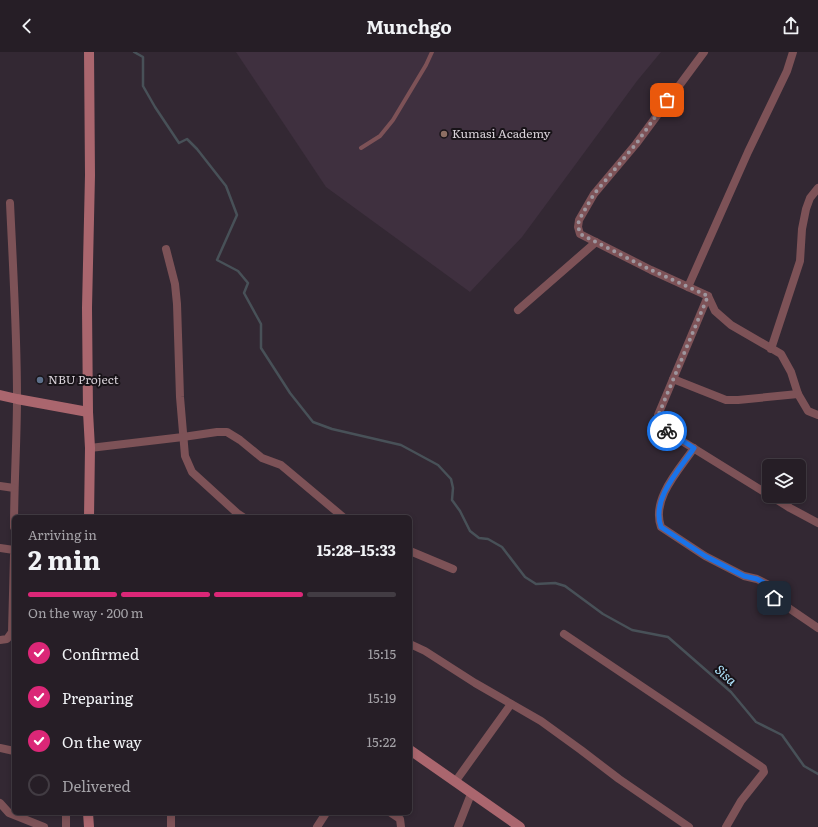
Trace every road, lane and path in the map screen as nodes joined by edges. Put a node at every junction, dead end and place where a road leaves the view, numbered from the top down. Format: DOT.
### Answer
graph roads {
  1 [pos="89,52"];
  2 [pos="432,52"];
  3 [pos="704,52"];
  4 [pos="794,52"];
  5 [pos="361,148"];
  6 [pos="818,188"];
  7 [pos="10,203"];
  8 [pos="596,242"];
  9 [pos="166,249"];
  10 [pos="688,287"];
  11 [pos="708,296"];
  12 [pos="518,310"];
  13 [pos="771,349"];
  14 [pos="673,379"];
  15 [pos="798,394"];
  16 [pos="0,395"];
  17 [pos="17,399"];
  18 [pos="88,412"];
  19 [pos="818,415"];
  20 [pos="184,437"];
  21 [pos="90,448"];
  22 [pos="694,448"];
  23 [pos="0,486"];
  24 [pos="14,488"];
  25 [pos="762,491"];
  26 [pos="782,503"];
  27 [pos="14,515"];
  28 [pos="89,515"];
  29 [pos="240,515"];
  30 [pos="341,515"];
  31 [pos="818,523"];
  32 [pos="0,548"];
  33 [pos="12,550"];
  34 [pos="412,552"];
  35 [pos="453,569"];
  36 [pos="818,628"];
  37 [pos="12,632"];
  38 [pos="564,634"];
  39 [pos="0,640"];
  40 [pos="412,645"];
  41 [pos="511,704"];
  42 [pos="0,748"];
  43 [pos="12,750"];
  44 [pos="412,751"];
  45 [pos="455,782"];
  46 [pos="471,794"];
  47 [pos="0,803"];
  48 [pos="12,814"];
  49 [pos="14,815"];
  50 [pos="66,815"];
  51 [pos="88,815"];
  52 [pos="171,815"];
  53 [pos="325,815"];
  54 [pos="394,815"];
  55 [pos="43,827"];
  56 [pos="66,827"];
  57 [pos="89,827"];
  58 [pos="171,827"];
  59 [pos="317,827"];
  60 [pos="401,827"];
  61 [pos="458,827"];
  62 [pos="520,827"];
  63 [pos="689,827"];
  64 [pos="726,827"];
  1 -- 18 [label="street"];
  2 -- 5 [label="lane"];
  3 -- 8 [label="street"];
  4 -- 10 [label="street"];
  6 -- 13 [label="street"];
  7 -- 17 [label="street"];
  8 -- 10 [label="street"];
  8 -- 12 [label="street"];
  9 -- 20 [label="street"];
  10 -- 11 [label="street"];
  11 -- 13 [label="street"];
  11 -- 14 [label="street"];
  13 -- 15 [label="street"];
  14 -- 15 [label="street"];
  14 -- 22 [label="street"];
  15 -- 19 [label="street"];
  16 -- 17 [label="street"];
  17 -- 18 [label="street"];
  17 -- 24 [label="street"];
  18 -- 21 [label="street"];
  20 -- 21 [label="street"];
  20 -- 29 [label="street"];
  20 -- 30 [label="street"];
  21 -- 28 [label="street"];
  22 -- 25 [label="street"];
  22 -- 36 [label="street"];
  23 -- 24 [label="street"];
  24 -- 27 [label="street"];
  26 -- 31 [label="street"];
  32 -- 33 [label="street"];
  34 -- 35 [label="street"];
  37 -- 39 [label="street"];
  38 -- 64 [label="street"];
  40 -- 41 [label="street"];
  41 -- 45 [label="street"];
  41 -- 63 [label="street"];
  42 -- 43 [label="street"];
  44 -- 45 [label="street"];
  45 -- 46 [label="street"];
  46 -- 61 [label="street"];
  46 -- 62 [label="street"];
  47 -- 48 [label="street"];
  49 -- 55 [label="street"];
  50 -- 56 [label="street"];
  51 -- 57 [label="street"];
  52 -- 58 [label="street"];
  53 -- 59 [label="street"];
  54 -- 60 [label="street"];
}
